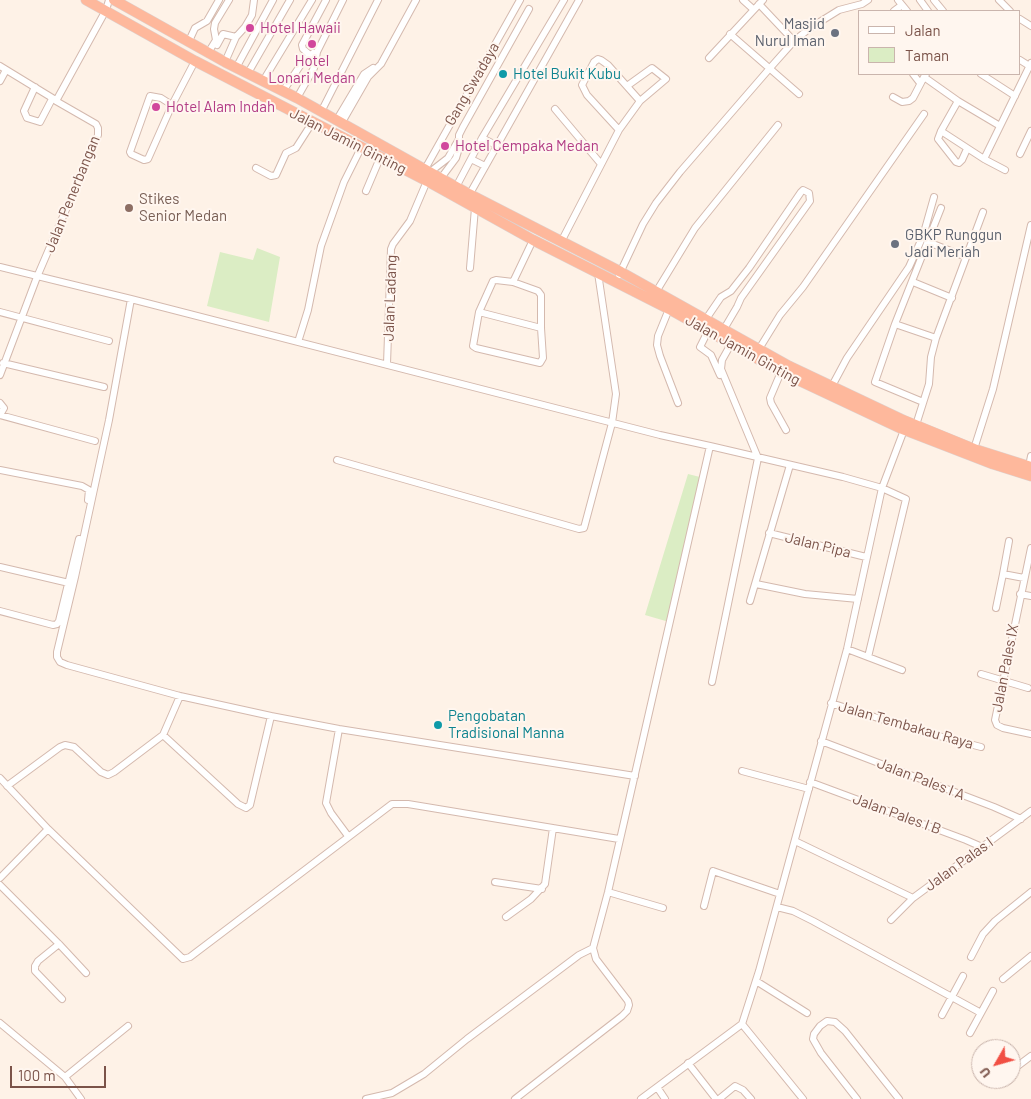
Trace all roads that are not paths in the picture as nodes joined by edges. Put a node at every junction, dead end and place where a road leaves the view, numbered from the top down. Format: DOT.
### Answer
graph roads {
  1 [pos="86,0"];
  2 [pos="114,0"];
  3 [pos="229,0"];
  4 [pos="254,0"];
  5 [pos="273,0"];
  6 [pos="290,0"];
  7 [pos="312,0"];
  8 [pos="326,0"];
  9 [pos="343,0"];
  10 [pos="378,0"];
  11 [pos="416,0"];
  12 [pos="520,0"];
  13 [pos="564,0"];
  14 [pos="579,0"];
  15 [pos="743,0"];
  16 [pos="868,0"];
  17 [pos="934,0"];
  18 [pos="999,0"];
  19 [pos="218,2"];
  20 [pos="761,2"];
  21 [pos="108,5"];
  22 [pos="223,9"];
  23 [pos="529,9"];
  24 [pos="753,9"];
  25 [pos="942,10"];
  26 [pos="1009,10"];
  27 [pos="730,34"];
  28 [pos="236,37"];
  29 [pos="189,41"];
  30 [pos="794,41"];
  31 [pos="314,53"];
  32 [pos="210,54"];
  33 [pos="709,58"];
  34 [pos="304,60"];
  35 [pos="195,61"];
  36 [pos="225,62"];
  37 [pos="1030,65"];
  38 [pos="3,68"];
  39 [pos="236,68"];
  40 [pos="314,68"];
  41 [pos="770,68"];
  42 [pos="248,73"];
  43 [pos="673,75"];
  44 [pos="983,75"];
  45 [pos="924,78"];
  46 [pos="666,79"];
  47 [pos="263,80"];
  48 [pos="0,81"];
  49 [pos="35,86"];
  50 [pos="628,86"];
  51 [pos="283,91"];
  52 [pos="799,94"];
  53 [pos="1015,96"];
  54 [pos="894,97"];
  55 [pos="297,98"];
  56 [pos="54,100"];
  57 [pos="640,101"];
  58 [pos="958,101"];
  59 [pos="172,105"];
  60 [pos="555,110"];
  61 [pos="321,112"];
  62 [pos="924,114"];
  63 [pos="312,123"];
  64 [pos="338,123"];
  65 [pos="778,125"];
  66 [pos="1000,126"];
  67 [pos="619,130"];
  68 [pos="941,131"];
  69 [pos="1031,131"];
  70 [pos="482,138"];
  71 [pos="459,140"];
  72 [pos="496,145"];
  73 [pos="360,148"];
  74 [pos="967,149"];
  75 [pos="1020,154"];
  76 [pos="380,158"];
  77 [pos="471,159"];
  78 [pos="984,159"];
  79 [pos="601,164"];
  80 [pos="485,166"];
  81 [pos="256,168"];
  82 [pos="1005,170"];
  83 [pos="427,174"];
  84 [pos="440,178"];
  85 [pos="366,191"];
  86 [pos="454,191"];
  87 [pos="934,196"];
  88 [pos="467,198"];
  89 [pos="475,208"];
  90 [pos="941,208"];
  91 [pos="786,212"];
  92 [pos="983,212"];
  93 [pos="797,219"];
  94 [pos="1031,224"];
  95 [pos="775,230"];
  96 [pos="784,237"];
  97 [pos="533,240"];
  98 [pos="561,242"];
  99 [pos="928,242"];
  100 [pos="762,250"];
  101 [pos="770,255"];
  102 [pos="966,257"];
  103 [pos="0,267"];
  104 [pos="470,268"];
  105 [pos="749,268"];
  106 [pos="621,272"];
  107 [pos="598,273"];
  108 [pos="757,273"];
  109 [pos="37,277"];
  110 [pos="514,282"];
  111 [pos="615,282"];
  112 [pos="913,282"];
  113 [pos="731,291"];
  114 [pos="656,292"];
  115 [pos="741,298"];
  116 [pos="952,298"];
  117 [pos="131,299"];
  118 [pos="669,309"];
  119 [pos="0,312"];
  120 [pos="479,312"];
  121 [pos="22,318"];
  122 [pos="706,319"];
  123 [pos="895,324"];
  124 [pos="540,328"];
  125 [pos="724,329"];
  126 [pos="708,331"];
  127 [pos="936,338"];
  128 [pos="109,341"];
  129 [pos="298,342"];
  130 [pos="731,344"];
  131 [pos="759,349"];
  132 [pos="3,363"];
  133 [pos="387,364"];
  134 [pos="781,372"];
  135 [pos="0,375"];
  136 [pos="832,386"];
  137 [pos="104,387"];
  138 [pos="924,402"];
  139 [pos="0,403"];
  140 [pos="678,403"];
  141 [pos="0,415"];
  142 [pos="612,423"];
  143 [pos="902,426"];
  144 [pos="916,426"];
  145 [pos="786,430"];
  146 [pos="95,441"];
  147 [pos="710,446"];
  148 [pos="974,448"];
  149 [pos="756,457"];
  150 [pos="337,460"];
  151 [pos="790,465"];
  152 [pos="1030,466"];
  153 [pos="0,470"];
  154 [pos="882,488"];
  155 [pos="769,533"];
  156 [pos="1010,541"];
  157 [pos="1031,548"];
  158 [pos="866,557"];
  159 [pos="0,567"];
  160 [pos="1003,574"];
  161 [pos="1024,578"];
  162 [pos="69,583"];
  163 [pos="756,584"];
  164 [pos="1020,594"];
  165 [pos="1031,596"];
  166 [pos="858,599"];
  167 [pos="750,601"];
  168 [pos="996,608"];
  169 [pos="0,611"];
  170 [pos="847,649"];
  171 [pos="868,657"];
  172 [pos="902,670"];
  173 [pos="981,674"];
  174 [pos="1002,680"];
  175 [pos="712,682"];
  176 [pos="1028,688"];
  177 [pos="180,696"];
  178 [pos="831,703"];
  179 [pos="271,716"];
  180 [pos="339,729"];
  181 [pos="1031,734"];
  182 [pos="163,735"];
  183 [pos="821,741"];
  184 [pos="981,748"];
  185 [pos="742,771"];
  186 [pos="635,776"];
  187 [pos="0,778"];
  188 [pos="810,782"];
  189 [pos="7,786"];
  190 [pos="809,789"];
  191 [pos="1031,811"];
  192 [pos="1021,819"];
  193 [pos="553,828"];
  194 [pos="48,829"];
  195 [pos="348,836"];
  196 [pos="619,839"];
  197 [pos="795,841"];
  198 [pos="982,847"];
  199 [pos="0,878"];
  200 [pos="495,882"];
  201 [pos="0,885"];
  202 [pos="542,889"];
  203 [pos="608,892"];
  204 [pos="1031,892"];
  205 [pos="780,894"];
  206 [pos="913,898"];
  207 [pos="704,906"];
  208 [pos="777,907"];
  209 [pos="663,908"];
  210 [pos="506,917"];
  211 [pos="891,920"];
  212 [pos="59,944"];
  213 [pos="593,948"];
  214 [pos="1031,956"];
  215 [pos="971,957"];
  216 [pos="86,973"];
  217 [pos="963,976"];
  218 [pos="1003,979"];
  219 [pos="756,980"];
  220 [pos="993,991"];
  221 [pos="952,997"];
  222 [pos="62,999"];
  223 [pos="807,1013"];
  224 [pos="981,1013"];
  225 [pos="942,1015"];
  226 [pos="0,1023"];
  227 [pos="742,1024"];
  228 [pos="128,1026"];
  229 [pos="970,1033"];
  230 [pos="688,1063"];
  231 [pos="65,1077"];
  232 [pos="657,1087"];
  233 [pos="81,1099"];
  234 [pos="366,1099"];
  235 [pos="515,1099"];
  236 [pos="641,1099"];
  237 [pos="665,1099"];
  238 [pos="718,1099"];
  239 [pos="751,1099"];
  240 [pos="803,1099"];
  241 [pos="857,1099"];
  242 [pos="899,1099"];
  1 -- 21 [label="highway, Jalan Jamin Ginting"];
  2 -- 29 [label="highway, Jalan Jamin Ginting"];
  3 -- 22 [label="street"];
  4 -- 28 [label="street"];
  5 -- 39 [label="street"];
  6 -- 42 [label="street"];
  7 -- 47 [label="street"];
  8 -- 31 [label="street"];
  9 -- 31 [label="street"];
  10 -- 61 [label="street"];
  11 -- 64 [label="street"];
  12 -- 83 [label="street, Gang Swadaya"];
  13 -- 70 [label="street"];
  14 -- 72 [label="street"];
  15 -- 24 [label="street"];
  16 -- 30 [label="street"];
  17 -- 25 [label="street"];
  18 -- 26 [label="street"];
  19 -- 22 [label="street"];
  19 -- 29 [label="street"];
  20 -- 24 [label="street"];
  20 -- 30 [label="street"];
  21 -- 35 [label="highway, Jalan Jamin Ginting"];
  21 -- 56 [label="street"];
  22 -- 32 [label="street"];
  23 -- 71 [label="street"];
  24 -- 27 [label="street"];
  27 -- 33 [label="street"];
  27 -- 41 [label="street"];
  28 -- 32 [label="street"];
  28 -- 36 [label="street"];
  29 -- 32 [label="highway, Jalan Jamin Ginting"];
  30 -- 41 [label="street"];
  31 -- 34 [label="street"];
  31 -- 40 [label="street"];
  32 -- 36 [label="highway, Jalan Jamin Ginting"];
  34 -- 40 [label="street"];
  34 -- 51 [label="street"];
  35 -- 59 [label="street"];
  35 -- 63 [label="highway, Jalan Jamin Ginting"];
  36 -- 39 [label="highway, Jalan Jamin Ginting"];
  37 -- 53 [label="street"];
  38 -- 48 [label="street"];
  38 -- 49 [label="street, Jalan Penerbangan"];
  39 -- 42 [label="highway, Jalan Jamin Ginting"];
  40 -- 55 [label="street"];
  41 -- 52 [label="street"];
  41 -- 106 [label="street"];
  42 -- 47 [label="highway, Jalan Jamin Ginting"];
  43 -- 46 [label="street"];
  44 -- 53 [label="street"];
  45 -- 54 [label="street"];
  45 -- 58 [label="street"];
  46 -- 50 [label="street"];
  46 -- 57 [label="street"];
  47 -- 51 [label="highway, Jalan Jamin Ginting"];
  49 -- 56 [label="street, Jalan Penerbangan"];
  49 -- 56 [label="street"];
  50 -- 57 [label="street"];
  50 -- 67 [label="street"];
  51 -- 55 [label="highway, Jalan Jamin Ginting"];
  53 -- 66 [label="street"];
  55 -- 61 [label="highway, Jalan Jamin Ginting"];
  56 -- 109 [label="street, Jalan Penerbangan"];
  57 -- 67 [label="street"];
  58 -- 66 [label="street"];
  58 -- 68 [label="street"];
  59 -- 59 [label="street"];
  60 -- 79 [label="street"];
  61 -- 64 [label="highway, Jalan Jamin Ginting"];
  62 -- 131 [label="street"];
  63 -- 73 [label="highway, Jalan Jamin Ginting"];
  63 -- 81 [label="street"];
  64 -- 83 [label="highway, Jalan Jamin Ginting"];
  65 -- 114 [label="street"];
  66 -- 78 [label="street"];
  67 -- 79 [label="street"];
  68 -- 74 [label="street"];
  68 -- 74 [label="street"];
  69 -- 75 [label="street"];
  70 -- 72 [label="street"];
  70 -- 77 [label="street"];
  71 -- 83 [label="street"];
  71 -- 84 [label="street"];
  72 -- 80 [label="street"];
  73 -- 76 [label="highway, Jalan Jamin Ginting"];
  73 -- 129 [label="street"];
  74 -- 78 [label="street"];
  76 -- 83 [label="highway, Jalan Jamin Ginting"];
  76 -- 85 [label="street"];
  77 -- 80 [label="street"];
  77 -- 86 [label="street"];
  78 -- 82 [label="street"];
  79 -- 98 [label="street"];
  80 -- 88 [label="street"];
  83 -- 84 [label="highway, Jalan Jamin Ginting"];
  83 -- 86 [label="highway, Jalan Jamin Ginting"];
  83 -- 133 [label="street, Jalan Ladang"];
  84 -- 86 [label="highway, Jalan Jamin Ginting"];
  86 -- 88 [label="highway, Jalan Jamin Ginting"];
  87 -- 136 [label="street"];
  88 -- 89 [label="highway, Jalan Jamin Ginting"];
  88 -- 98 [label="highway, Jalan Jamin Ginting"];
  89 -- 97 [label="highway, Jalan Jamin Ginting"];
  89 -- 104 [label="street"];
  90 -- 99 [label="street"];
  91 -- 93 [label="street"];
  91 -- 93 [label="street"];
  91 -- 95 [label="street"];
  92 -- 102 [label="street"];
  93 -- 96 [label="street"];
  94 -- 148 [label="street"];
  95 -- 96 [label="street"];
  95 -- 100 [label="street"];
  96 -- 101 [label="street"];
  97 -- 107 [label="highway, Jalan Jamin Ginting"];
  97 -- 110 [label="street"];
  98 -- 106 [label="highway, Jalan Jamin Ginting"];
  99 -- 102 [label="street"];
  99 -- 112 [label="street"];
  100 -- 101 [label="street"];
  100 -- 105 [label="street"];
  101 -- 108 [label="street"];
  102 -- 116 [label="street"];
  103 -- 109 [label="street"];
  105 -- 108 [label="street"];
  105 -- 113 [label="street"];
  106 -- 111 [label="street"];
  106 -- 114 [label="highway, Jalan Jamin Ginting"];
  107 -- 111 [label="highway, Jalan Jamin Ginting"];
  107 -- 142 [label="street"];
  108 -- 115 [label="street"];
  109 -- 117 [label="street"];
  109 -- 121 [label="street, Jalan Penerbangan"];
  110 -- 120 [label="street"];
  110 -- 124 [label="street"];
  111 -- 118 [label="highway, Jalan Jamin Ginting"];
  112 -- 116 [label="street"];
  112 -- 123 [label="street"];
  113 -- 115 [label="street"];
  113 -- 122 [label="street"];
  114 -- 122 [label="highway, Jalan Jamin Ginting"];
  115 -- 125 [label="street"];
  116 -- 127 [label="street"];
  117 -- 129 [label="street"];
  117 -- 177 [label="street"];
  118 -- 126 [label="highway, Jalan Jamin Ginting"];
  118 -- 140 [label="street"];
  119 -- 121 [label="street"];
  120 -- 124 [label="street"];
  120 -- 124 [label="street"];
  121 -- 128 [label="street"];
  121 -- 132 [label="street, Jalan Penerbangan"];
  122 -- 125 [label="highway, Jalan Jamin Ginting"];
  123 -- 127 [label="street"];
  123 -- 138 [label="street"];
  125 -- 131 [label="highway, Jalan Jamin Ginting"];
  126 -- 130 [label="highway, Jalan Jamin Ginting"];
  126 -- 149 [label="street"];
  127 -- 138 [label="street"];
  129 -- 133 [label="street"];
  130 -- 134 [label="highway, Jalan Jamin Ginting"];
  130 -- 149 [label="street"];
  131 -- 136 [label="highway, Jalan Jamin Ginting"];
  132 -- 135 [label="street, Jalan Penerbangan"];
  132 -- 137 [label="street"];
  133 -- 142 [label="street"];
  134 -- 143 [label="highway, Jalan Jamin Ginting"];
  134 -- 145 [label="street"];
  136 -- 143 [label="highway, Jalan Jamin Ginting"];
  138 -- 144 [label="street"];
  139 -- 141 [label="street"];
  141 -- 146 [label="street"];
  142 -- 147 [label="street"];
  142 -- 150 [label="street"];
  143 -- 144 [label="highway, Jalan Jamin Ginting"];
  143 -- 152 [label="highway, Jalan Jamin Ginting"];
  143 -- 154 [label="street"];
  144 -- 148 [label="highway, Jalan Jamin Ginting"];
  147 -- 149 [label="street"];
  147 -- 186 [label="street"];
  148 -- 152 [label="highway, Jalan Jamin Ginting"];
  149 -- 151 [label="street"];
  149 -- 175 [label="street"];
  151 -- 154 [label="street"];
  151 -- 155 [label="street"];
  153 -- 162 [label="street"];
  154 -- 158 [label="street"];
  154 -- 171 [label="street"];
  155 -- 158 [label="street, Jalan Pipa"];
  155 -- 163 [label="street"];
  156 -- 160 [label="street"];
  157 -- 161 [label="street, Jalan Pales IX"];
  158 -- 166 [label="street"];
  159 -- 162 [label="street"];
  160 -- 161 [label="street"];
  160 -- 168 [label="street"];
  161 -- 164 [label="street, Jalan Pales IX"];
  162 -- 169 [label="street"];
  163 -- 166 [label="street"];
  163 -- 167 [label="street"];
  164 -- 165 [label="street"];
  164 -- 174 [label="street, Jalan Pales IX"];
  166 -- 170 [label="street"];
  170 -- 171 [label="street"];
  170 -- 178 [label="street"];
  171 -- 172 [label="street"];
  173 -- 174 [label="street"];
  174 -- 176 [label="street"];
  174 -- 181 [label="street, Jalan Pales IX"];
  177 -- 179 [label="street"];
  177 -- 182 [label="street"];
  178 -- 183 [label="street"];
  178 -- 184 [label="street, Jalan Tembakau Raya"];
  179 -- 180 [label="street"];
  179 -- 182 [label="street"];
  180 -- 186 [label="street"];
  180 -- 195 [label="street"];
  182 -- 189 [label="street"];
  183 -- 188 [label="street"];
  183 -- 192 [label="street, Jalan Pales I A"];
  185 -- 190 [label="street"];
  186 -- 196 [label="street"];
  187 -- 189 [label="street"];
  188 -- 190 [label="street"];
  188 -- 198 [label="street, Jalan Pales I B"];
  189 -- 194 [label="street"];
  190 -- 197 [label="street"];
  191 -- 192 [label="street, Jalan Palas I"];
  192 -- 198 [label="street, Jalan Palas I"];
  193 -- 195 [label="street"];
  193 -- 196 [label="street"];
  193 -- 202 [label="street"];
  194 -- 195 [label="street"];
  194 -- 199 [label="street"];
  196 -- 203 [label="street"];
  197 -- 205 [label="street"];
  197 -- 206 [label="street"];
  198 -- 206 [label="street, Jalan Palas I"];
  200 -- 202 [label="street"];
  201 -- 212 [label="street"];
  202 -- 210 [label="street"];
  203 -- 209 [label="street"];
  203 -- 213 [label="street"];
  204 -- 215 [label="street"];
  205 -- 207 [label="street"];
  205 -- 208 [label="street"];
  206 -- 211 [label="street, Jalan Palas I"];
  208 -- 219 [label="street"];
  208 -- 221 [label="street"];
  212 -- 216 [label="street"];
  212 -- 222 [label="street"];
  213 -- 234 [label="street"];
  213 -- 235 [label="street"];
  214 -- 218 [label="street"];
  217 -- 221 [label="street"];
  219 -- 223 [label="street"];
  219 -- 227 [label="street"];
  220 -- 224 [label="street"];
  221 -- 224 [label="street"];
  221 -- 225 [label="street"];
  224 -- 229 [label="street"];
  226 -- 231 [label="street"];
  227 -- 230 [label="street"];
  227 -- 240 [label="street"];
  228 -- 231 [label="street"];
  230 -- 232 [label="street"];
  230 -- 238 [label="street"];
  231 -- 233 [label="street"];
  232 -- 236 [label="street"];
  232 -- 237 [label="street"];
  238 -- 239 [label="street"];
  241 -- 242 [label="street"];
}
